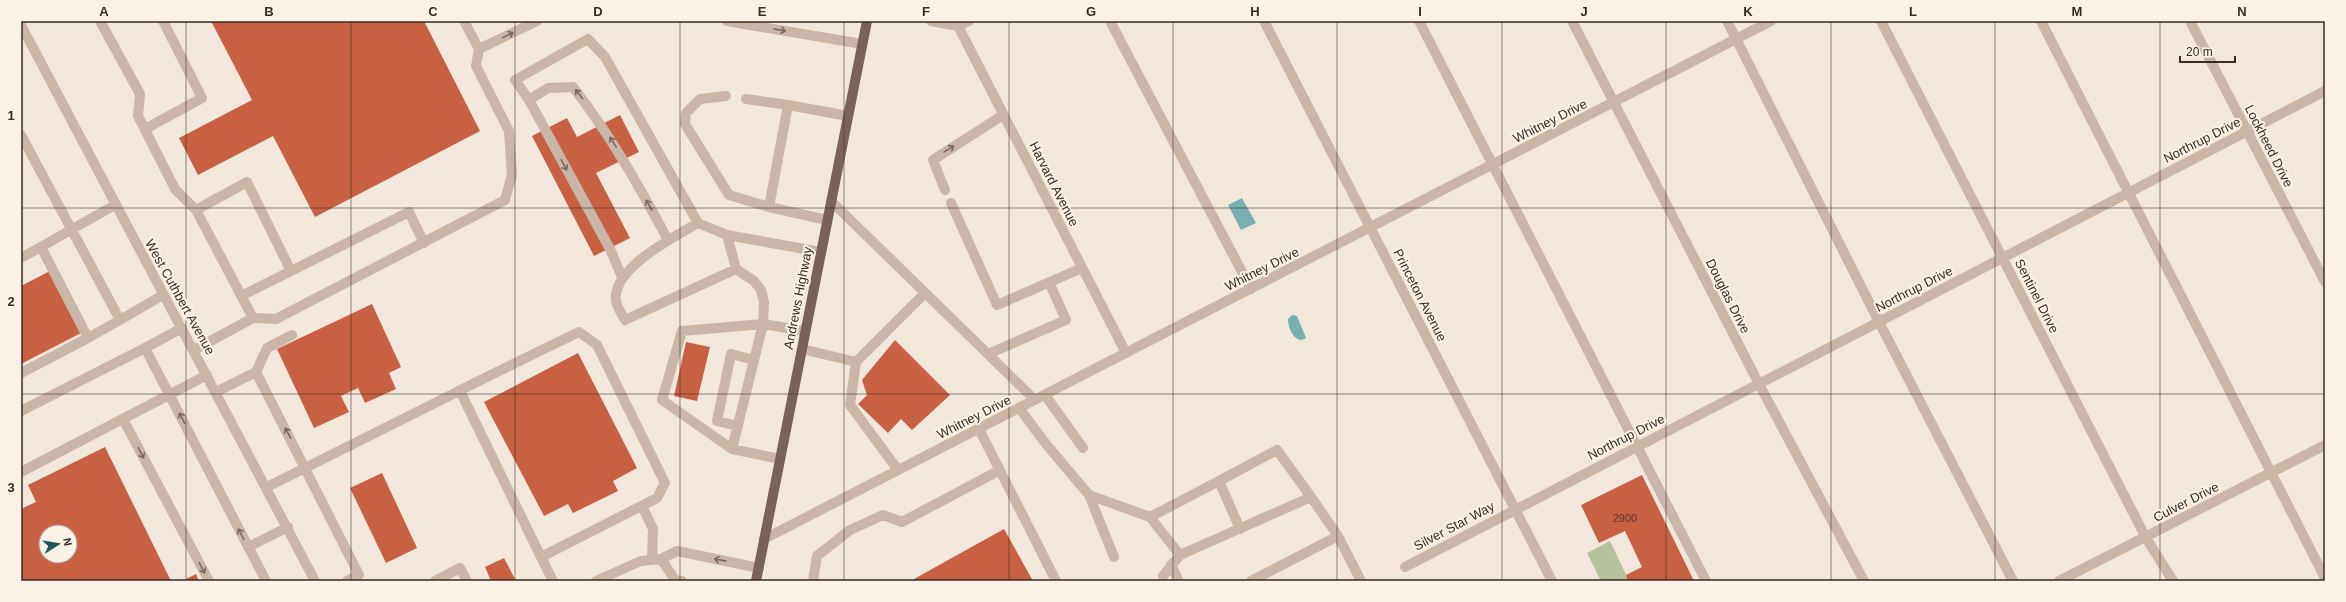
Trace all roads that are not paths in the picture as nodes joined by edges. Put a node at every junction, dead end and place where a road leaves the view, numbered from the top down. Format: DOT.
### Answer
graph roads {
  1 [pos="25,21"];
  2 [pos="100,21"];
  3 [pos="163,21"];
  4 [pos="464,21"];
  5 [pos="537,21"];
  6 [pos="728,21"];
  7 [pos="866,21"];
  8 [pos="931,21"];
  9 [pos="968,21"];
  10 [pos="1110,21"];
  11 [pos="1264,21"];
  12 [pos="1419,21"];
  13 [pos="1572,21"];
  14 [pos="1727,21"];
  15 [pos="1771,21"];
  16 [pos="1881,21"];
  17 [pos="2041,21"];
  18 [pos="2190,21"];
  19 [pos="21,24"];
  20 [pos="958,26"];
  21 [pos="1736,39"];
  22 [pos="862,44"];
  23 [pos="480,49"];
  24 [pos="2325,91"];
  25 [pos="726,96"];
  26 [pos="746,99"];
  27 [pos="529,100"];
  28 [pos="1614,102"];
  29 [pos="788,105"];
  30 [pos="1003,115"];
  31 [pos="848,116"];
  32 [pos="145,129"];
  33 [pos="2247,131"];
  34 [pos="22,138"];
  35 [pos="1492,164"];
  36 [pos="945,190"];
  37 [pos="2129,193"];
  38 [pos="831,201"];
  39 [pos="951,203"];
  40 [pos="115,206"];
  41 [pos="769,207"];
  42 [pos="196,210"];
  43 [pos="827,220"];
  44 [pos="698,223"];
  45 [pos="1371,227"];
  46 [pos="72,230"];
  47 [pos="727,235"];
  48 [pos="668,240"];
  49 [pos="424,243"];
  50 [pos="41,247"];
  51 [pos="821,252"];
  52 [pos="21,258"];
  53 [pos="2003,258"];
  54 [pos="1082,268"];
  55 [pos="736,269"];
  56 [pos="291,271"];
  57 [pos="622,277"];
  58 [pos="1049,282"];
  59 [pos="2325,282"];
  60 [pos="1251,289"];
  61 [pos="925,293"];
  62 [pos="163,295"];
  63 [pos="241,296"];
  64 [pos="253,318"];
  65 [pos="120,320"];
  66 [pos="1879,322"];
  67 [pos="763,324"];
  68 [pos="182,328"];
  69 [pos="805,331"];
  70 [pos="292,335"];
  71 [pos="88,338"];
  72 [pos="145,348"];
  73 [pos="802,349"];
  74 [pos="194,350"];
  75 [pos="1126,353"];
  76 [pos="988,354"];
  77 [pos="754,360"];
  78 [pos="856,362"];
  79 [pos="256,372"];
  80 [pos="21,373"];
  81 [pos="207,375"];
  82 [pos="1759,384"];
  83 [pos="460,390"];
  84 [pos="216,392"];
  85 [pos="169,394"];
  86 [pos="1045,395"];
  87 [pos="1035,400"];
  88 [pos="1019,408"];
  89 [pos="21,411"];
  90 [pos="123,419"];
  91 [pos="738,426"];
  92 [pos="979,429"];
  93 [pos="2325,445"];
  94 [pos="1636,446"];
  95 [pos="732,448"];
  96 [pos="1083,448"];
  97 [pos="780,459"];
  98 [pos="306,468"];
  99 [pos="898,470"];
  100 [pos="1000,470"];
  101 [pos="21,472"];
  102 [pos="2271,473"];
  103 [pos="1219,481"];
  104 [pos="267,487"];
  105 [pos="1089,495"];
  106 [pos="1311,498"];
  107 [pos="642,506"];
  108 [pos="1515,508"];
  109 [pos="1150,517"];
  110 [pos="288,527"];
  111 [pos="1240,529"];
  112 [pos="1338,536"];
  113 [pos="2146,538"];
  114 [pos="764,539"];
  115 [pos="248,547"];
  116 [pos="1180,555"];
  117 [pos="541,557"];
  118 [pos="1114,557"];
  119 [pos="657,559"];
  120 [pos="1171,565"];
  121 [pos="1405,566"];
  122 [pos="759,568"];
  123 [pos="1162,576"];
  124 [pos="2325,578"];
  125 [pos="209,581"];
  126 [pos="266,581"];
  127 [pos="315,581"];
  128 [pos="347,581"];
  129 [pos="434,581"];
  130 [pos="466,581"];
  131 [pos="553,581"];
  132 [pos="596,581"];
  133 [pos="682,581"];
  134 [pos="756,581"];
  135 [pos="812,581"];
  136 [pos="1056,581"];
  137 [pos="1179,581"];
  138 [pos="1251,581"];
  139 [pos="1361,581"];
  140 [pos="1552,581"];
  141 [pos="1706,581"];
  142 [pos="1864,581"];
  143 [pos="2013,581"];
  144 [pos="2059,581"];
  145 [pos="2173,581"];
  1 -- 19 [label="street"];
  2 -- 32 [label="street"];
  3 -- 32 [label="street"];
  4 -- 23 [label="street"];
  23 -- 5 [label="street, one-way"];
  6 -- 22 [label="street, one-way"];
  7 -- 22 [label="main road, Andrews Highway"];
  8 -- 20 [label="street"];
  9 -- 20 [label="street"];
  10 -- 60 [label="street"];
  11 -- 45 [label="street, Princeton Avenue"];
  12 -- 35 [label="street"];
  13 -- 28 [label="street, Douglas Drive"];
  14 -- 21 [label="street"];
  15 -- 21 [label="street, Whitney Drive"];
  16 -- 53 [label="street, Sentinel Drive"];
  17 -- 37 [label="street"];
  18 -- 33 [label="street, Lockheed Drive"];
  19 -- 40 [label="street, West Cuthbert Avenue"];
  20 -- 30 [label="street, Harvard Avenue"];
  21 -- 28 [label="street, Whitney Drive"];
  21 -- 66 [label="street"];
  22 -- 31 [label="main road, Andrews Highway"];
  23 -- 49 [label="street"];
  24 -- 33 [label="street, Northrup Drive"];
  25 -- 41 [label="street"];
  26 -- 29 [label="street"];
  27 -- 44 [label="street"];
  48 -- 27 [label="street, one-way"];
  27 -- 57 [label="street, one-way"];
  28 -- 35 [label="street, Whitney Drive"];
  28 -- 82 [label="street, Douglas Drive"];
  29 -- 31 [label="street"];
  29 -- 41 [label="street"];
  36 -- 30 [label="street, one-way"];
  30 -- 54 [label="street, Harvard Avenue"];
  31 -- 38 [label="main road, Andrews Highway"];
  32 -- 42 [label="street"];
  33 -- 37 [label="street, Northrup Drive"];
  33 -- 59 [label="street, Lockheed Drive"];
  34 -- 46 [label="street"];
  35 -- 45 [label="street, Whitney Drive"];
  35 -- 94 [label="street"];
  37 -- 53 [label="street, Northrup Drive"];
  37 -- 102 [label="street"];
  38 -- 43 [label="main road, Andrews Highway"];
  38 -- 61 [label="street"];
  39 -- 58 [label="street"];
  40 -- 46 [label="street"];
  40 -- 62 [label="street, West Cuthbert Avenue"];
  41 -- 43 [label="street"];
  42 -- 56 [label="street"];
  42 -- 63 [label="street"];
  43 -- 51 [label="main road, Andrews Highway"];
  44 -- 47 [label="street"];
  44 -- 48 [label="street"];
  45 -- 60 [label="street, Whitney Drive"];
  45 -- 108 [label="street, Princeton Avenue"];
  46 -- 50 [label="street"];
  46 -- 65 [label="street"];
  47 -- 51 [label="street"];
  47 -- 55 [label="street"];
  48 -- 57 [label="street"];
  49 -- 56 [label="street"];
  49 -- 64 [label="street"];
  50 -- 52 [label="street"];
  50 -- 71 [label="street"];
  51 -- 69 [label="main road, Andrews Highway"];
  53 -- 66 [label="street, Northrup Drive"];
  53 -- 113 [label="street, Sentinel Drive"];
  54 -- 58 [label="street"];
  54 -- 75 [label="street, Harvard Avenue"];
  55 -- 57 [label="street"];
  55 -- 67 [label="street"];
  56 -- 63 [label="street"];
  58 -- 76 [label="street"];
  60 -- 75 [label="street, Whitney Drive"];
  61 -- 76 [label="street"];
  61 -- 78 [label="street"];
  62 -- 65 [label="street"];
  62 -- 68 [label="street, West Cuthbert Avenue"];
  63 -- 64 [label="street"];
  64 -- 74 [label="street"];
  65 -- 71 [label="street"];
  66 -- 82 [label="street, Northrup Drive"];
  66 -- 143 [label="street"];
  67 -- 69 [label="street"];
  67 -- 77 [label="street"];
  67 -- 95 [label="street"];
  68 -- 72 [label="street"];
  68 -- 74 [label="street, West Cuthbert Avenue"];
  69 -- 73 [label="main road, Andrews Highway"];
  70 -- 79 [label="street"];
  71 -- 80 [label="street"];
  72 -- 85 [label="street"];
  72 -- 89 [label="street"];
  73 -- 78 [label="street"];
  73 -- 97 [label="main road, Andrews Highway"];
  74 -- 81 [label="street, West Cuthbert Avenue"];
  75 -- 86 [label="street, Whitney Drive"];
  76 -- 87 [label="street"];
  77 -- 91 [label="street"];
  77 -- 91 [label="street"];
  78 -- 99 [label="street"];
  79 -- 84 [label="street"];
  98 -- 79 [label="street, one-way"];
  81 -- 84 [label="street, West Cuthbert Avenue"];
  81 -- 85 [label="street"];
  82 -- 94 [label="street, Northrup Drive"];
  82 -- 142 [label="street, Douglas Drive"];
  83 -- 98 [label="street"];
  83 -- 107 [label="street"];
  83 -- 117 [label="street"];
  84 -- 104 [label="street, West Cuthbert Avenue"];
  85 -- 90 [label="street"];
  115 -- 85 [label="street, one-way"];
  86 -- 87 [label="street, Whitney Drive"];
  86 -- 96 [label="street"];
  87 -- 88 [label="street, Whitney Drive"];
  88 -- 92 [label="street, Whitney Drive"];
  88 -- 105 [label="street"];
  90 -- 101 [label="street"];
  90 -- 125 [label="street, one-way"];
  91 -- 95 [label="street"];
  92 -- 99 [label="street, Whitney Drive"];
  92 -- 100 [label="street"];
  93 -- 102 [label="street, Culver Drive"];
  94 -- 108 [label="street, Northrup Drive"];
  94 -- 141 [label="street"];
  95 -- 97 [label="street"];
  97 -- 114 [label="main road, Andrews Highway"];
  98 -- 104 [label="street"];
  98 -- 128 [label="street"];
  99 -- 114 [label="street, Whitney Drive"];
  100 -- 135 [label="street"];
  100 -- 136 [label="street"];
  102 -- 113 [label="street, Culver Drive"];
  102 -- 124 [label="street"];
  103 -- 106 [label="street"];
  103 -- 109 [label="street"];
  103 -- 111 [label="street"];
  104 -- 110 [label="street, West Cuthbert Avenue"];
  105 -- 109 [label="street"];
  105 -- 118 [label="street"];
  106 -- 111 [label="street"];
  106 -- 112 [label="street"];
  107 -- 117 [label="street"];
  107 -- 119 [label="street"];
  108 -- 121 [label="street, Silver Star Way"];
  108 -- 140 [label="street, Princeton Avenue"];
  109 -- 116 [label="street"];
  110 -- 115 [label="street"];
  110 -- 127 [label="street, West Cuthbert Avenue"];
  111 -- 116 [label="street"];
  112 -- 138 [label="street"];
  112 -- 139 [label="street"];
  113 -- 144 [label="street, Culver Drive"];
  113 -- 145 [label="street, Sentinel Drive"];
  114 -- 122 [label="main road, Andrews Highway"];
  115 -- 126 [label="street"];
  116 -- 120 [label="street"];
  117 -- 131 [label="street"];
  122 -- 119 [label="street, one-way"];
  119 -- 132 [label="street"];
  119 -- 133 [label="street"];
  120 -- 123 [label="street"];
  120 -- 137 [label="street"];
  122 -- 134 [label="main road, Andrews Highway"];
  129 -- 130 [label="street"];
}
